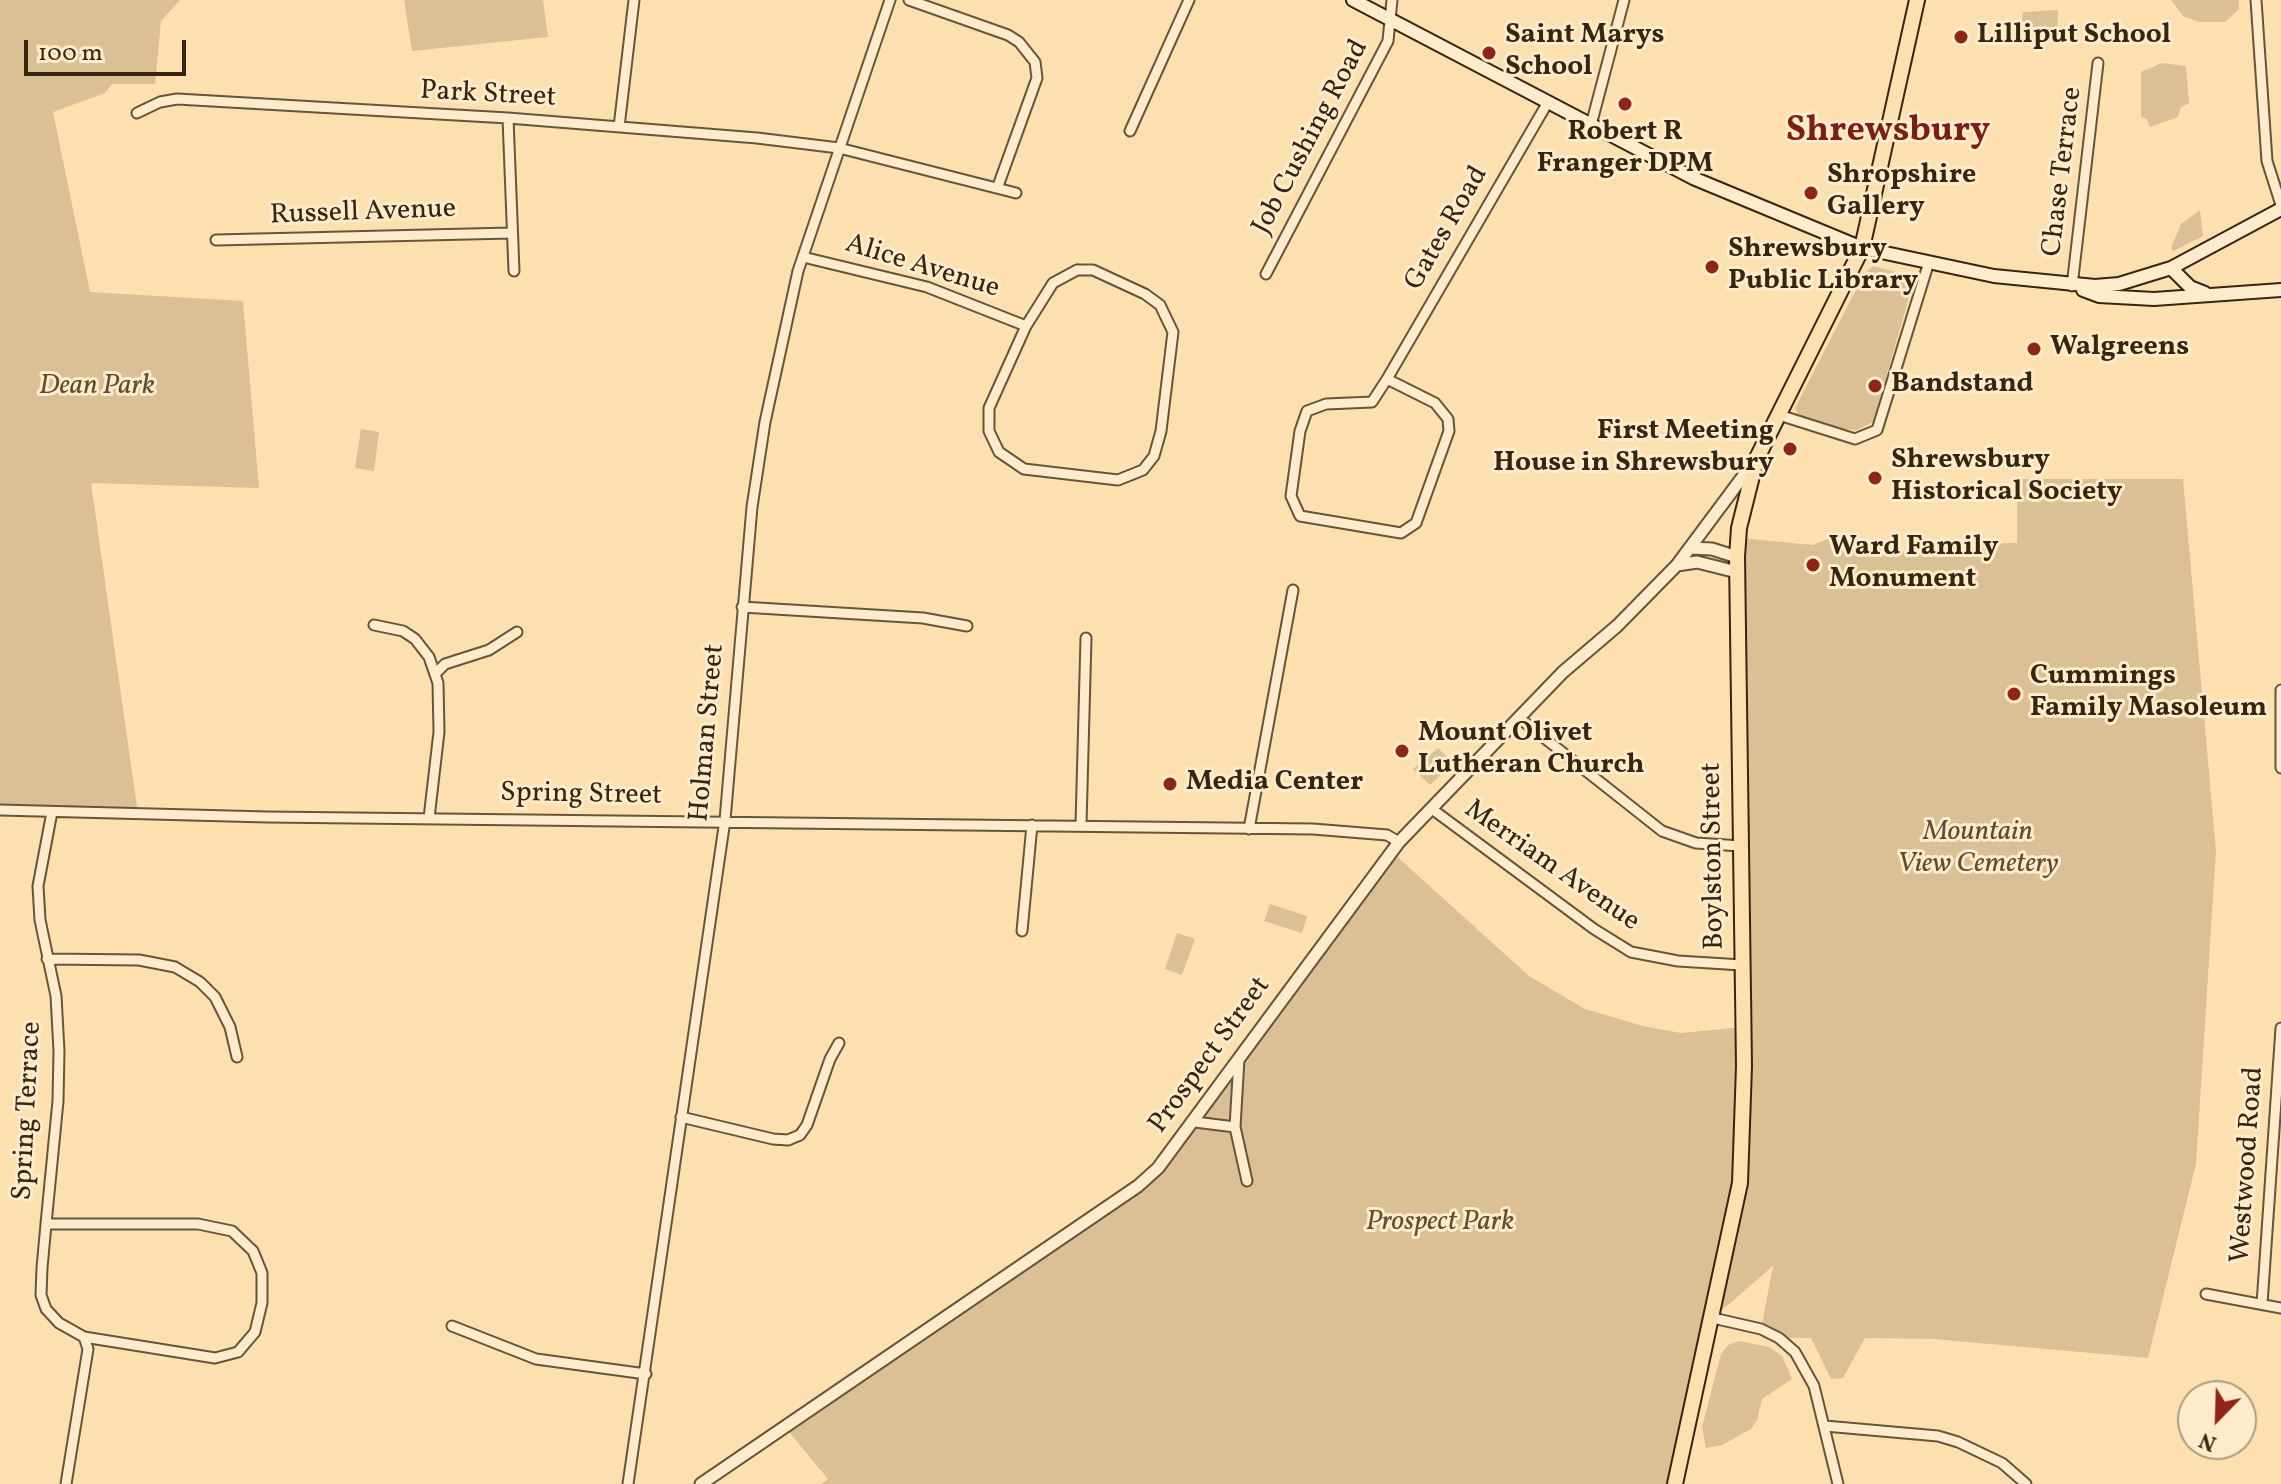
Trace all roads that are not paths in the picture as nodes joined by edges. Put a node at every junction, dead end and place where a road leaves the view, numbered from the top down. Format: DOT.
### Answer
graph roads {
  1 [pos="634,0"];
  2 [pos="890,0"];
  3 [pos="909,0"];
  4 [pos="1189,0"];
  5 [pos="1353,0"];
  6 [pos="1392,0"];
  7 [pos="1624,0"];
  8 [pos="1917,0"];
  9 [pos="2256,0"];
  10 [pos="1392,21"];
  11 [pos="2098,63"];
  12 [pos="1548,102"];
  13 [pos="137,113"];
  14 [pos="508,118"];
  15 [pos="1591,125"];
  16 [pos="619,127"];
  17 [pos="1130,131"];
  18 [pos="839,148"];
  19 [pos="998,186"];
  20 [pos="1016,193"];
  21 [pos="2281,207"];
  22 [pos="511,233"];
  23 [pos="216,240"];
  24 [pos="1862,248"];
  25 [pos="803,257"];
  26 [pos="1929,262"];
  27 [pos="2166,270"];
  28 [pos="514,271"];
  29 [pos="1266,274"];
  30 [pos="2072,286"];
  31 [pos="2281,290"];
  32 [pos="2205,293"];
  33 [pos="2173,297"];
  34 [pos="1026,326"];
  35 [pos="1387,379"];
  36 [pos="1779,415"];
  37 [pos="1756,460"];
  38 [pos="1690,548"];
  39 [pos="1737,564"];
  40 [pos="1677,565"];
  41 [pos="1293,590"];
  42 [pos="742,607"];
  43 [pos="374,625"];
  44 [pos="967,626"];
  45 [pos="517,632"];
  46 [pos="1086,638"];
  47 [pos="435,674"];
  48 [pos="2281,690"];
  49 [pos="2280,708"];
  50 [pos="1519,718"];
  51 [pos="2281,768"];
  52 [pos="1432,809"];
  53 [pos="0,810"];
  54 [pos="52,812"];
  55 [pos="429,818"];
  56 [pos="725,820"];
  57 [pos="1032,825"];
  58 [pos="1081,825"];
  59 [pos="1249,829"];
  60 [pos="1399,842"];
  61 [pos="1741,846"];
  62 [pos="1022,931"];
  63 [pos="47,959"];
  64 [pos="1742,965"];
  65 [pos="2281,1028"];
  66 [pos="839,1043"];
  67 [pos="237,1057"];
  68 [pos="1239,1059"];
  69 [pos="681,1117"];
  70 [pos="1195,1122"];
  71 [pos="1235,1127"];
  72 [pos="1247,1181"];
  73 [pos="46,1224"];
  74 [pos="2206,1294"];
  75 [pos="2262,1304"];
  76 [pos="2281,1308"];
  77 [pos="1713,1318"];
  78 [pos="452,1326"];
  79 [pos="84,1337"];
  80 [pos="646,1374"];
  81 [pos="1825,1426"];
  82 [pos="66,1484"];
  83 [pos="628,1484"];
  84 [pos="701,1484"];
  85 [pos="1675,1484"];
  86 [pos="1838,1484"];
  87 [pos="2026,1484"];
  1 -- 16 [label="street"];
  2 -- 18 [label="street, Holman Street"];
  3 -- 19 [label="street"];
  4 -- 17 [label="street"];
  5 -- 10 [label="main road"];
  6 -- 10 [label="street, Job Cushing Road"];
  7 -- 15 [label="street"];
  8 -- 24 [label="main road, Boylston Street"];
  9 -- 21 [label="street"];
  10 -- 12 [label="main road"];
  10 -- 29 [label="street, Job Cushing Road"];
  11 -- 30 [label="street, Chase Terrace"];
  12 -- 15 [label="main road"];
  12 -- 35 [label="street, Gates Road"];
  13 -- 14 [label="street, Park Street"];
  14 -- 16 [label="street, Park Street"];
  14 -- 22 [label="street"];
  15 -- 24 [label="main road"];
  16 -- 18 [label="street, Park Street"];
  18 -- 19 [label="street, Park Street"];
  18 -- 25 [label="street, Holman Street"];
  19 -- 20 [label="street, Park Street"];
  21 -- 27 [label="main road"];
  22 -- 23 [label="street, Russell Avenue"];
  22 -- 28 [label="street"];
  24 -- 26 [label="main road"];
  24 -- 36 [label="main road, Boylston Street"];
  25 -- 34 [label="street, Alice Avenue"];
  25 -- 42 [label="street, Holman Street"];
  26 -- 30 [label="main road"];
  26 -- 36 [label="street"];
  27 -- 30 [label="main road"];
  27 -- 32 [label="main road"];
  27 -- 33 [label="main road"];
  30 -- 33 [label="main road"];
  31 -- 32 [label="main road"];
  32 -- 33 [label="main road"];
  34 -- 34 [label="street"];
  35 -- 35 [label="street, Gates Road"];
  36 -- 37 [label="main road, Boylston Street"];
  37 -- 38 [label="street, Prospect Street"];
  37 -- 39 [label="main road, Boylston Street"];
  38 -- 39 [label="street"];
  38 -- 40 [label="street, Prospect Street"];
  39 -- 40 [label="street"];
  39 -- 61 [label="main road, Boylston Street"];
  40 -- 50 [label="street, Prospect Street"];
  41 -- 59 [label="street"];
  42 -- 44 [label="street"];
  42 -- 56 [label="street, Holman Street"];
  43 -- 47 [label="street"];
  45 -- 47 [label="street"];
  46 -- 58 [label="street"];
  47 -- 55 [label="street"];
  48 -- 49 [label="street"];
  49 -- 51 [label="street"];
  50 -- 52 [label="street, Prospect Street"];
  50 -- 61 [label="street"];
  52 -- 60 [label="street, Prospect Street"];
  52 -- 64 [label="street, Merriam Avenue"];
  53 -- 54 [label="street, Spring Street"];
  54 -- 55 [label="street, Spring Street"];
  54 -- 63 [label="street, Spring Terrace"];
  55 -- 56 [label="street, Spring Street"];
  56 -- 57 [label="street, Spring Street"];
  56 -- 69 [label="street, Holman Street"];
  57 -- 58 [label="street, Spring Street"];
  57 -- 62 [label="street"];
  58 -- 59 [label="street, Spring Street"];
  59 -- 60 [label="street, Spring Street"];
  60 -- 68 [label="street, Prospect Street"];
  61 -- 64 [label="main road, Boylston Street"];
  63 -- 67 [label="street"];
  63 -- 73 [label="street, Spring Terrace"];
  64 -- 77 [label="main road, Boylston Street"];
  65 -- 75 [label="street, Westwood Road"];
  66 -- 69 [label="street"];
  68 -- 70 [label="street, Prospect Street"];
  68 -- 71 [label="street"];
  69 -- 80 [label="street, Holman Street"];
  70 -- 71 [label="street"];
  70 -- 84 [label="street, Prospect Street"];
  71 -- 72 [label="street"];
  73 -- 79 [label="street, Spring Terrace"];
  73 -- 79 [label="street"];
  74 -- 75 [label="street"];
  75 -- 76 [label="street"];
  77 -- 81 [label="street"];
  77 -- 85 [label="main road, Boylston Street"];
  78 -- 80 [label="street"];
  79 -- 82 [label="street"];
  80 -- 83 [label="street, Holman Street"];
  81 -- 86 [label="street"];
  81 -- 87 [label="street"];
}
